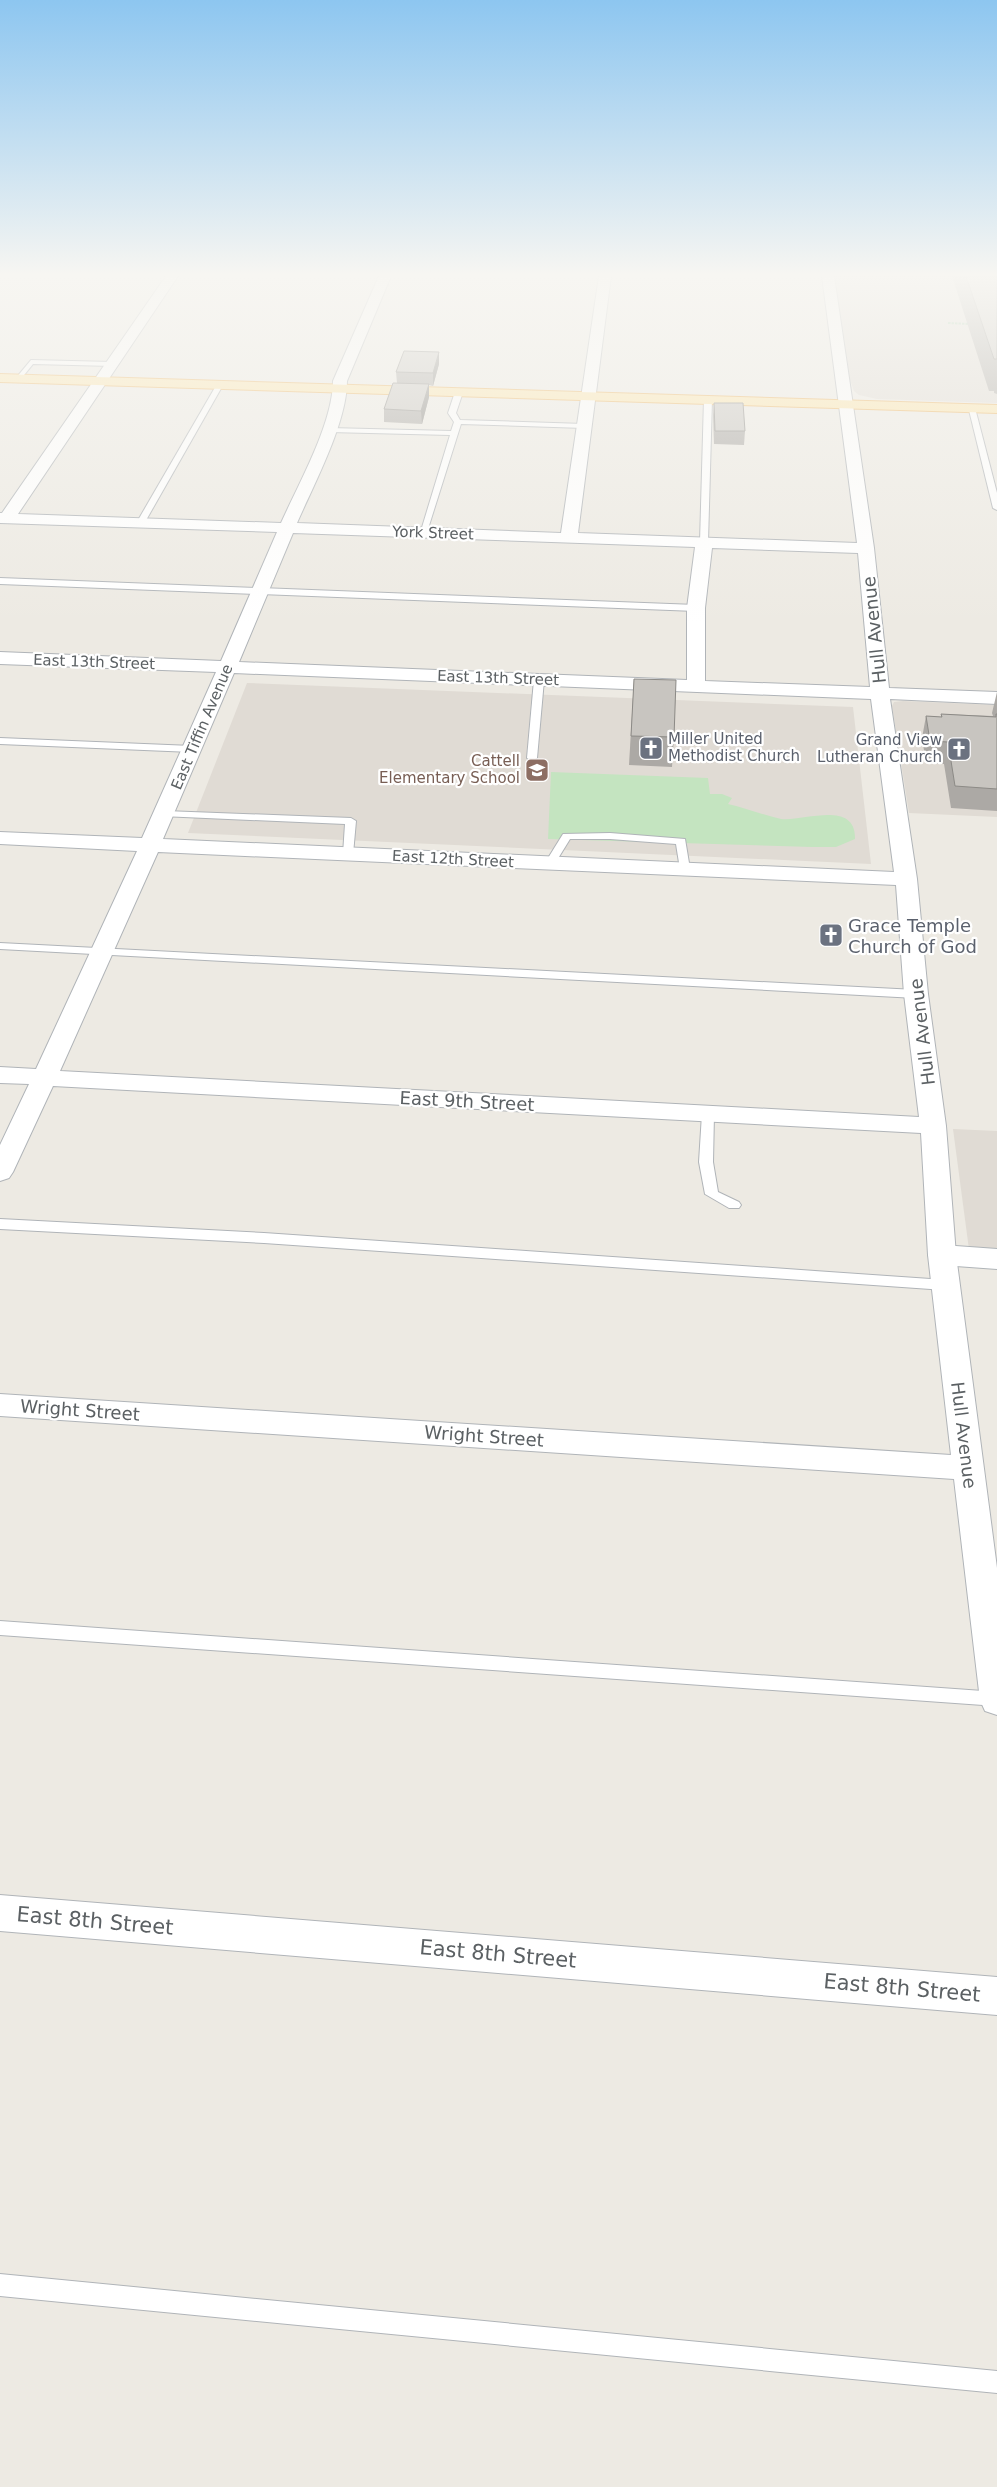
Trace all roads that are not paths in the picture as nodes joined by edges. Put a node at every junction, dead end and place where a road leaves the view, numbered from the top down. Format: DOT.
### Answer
graph roads {
  1 [pos="92,392"];
  2 [pos="215,392"];
  3 [pos="340,392"];
  4 [pos="459,392"];
  5 [pos="461,392"];
  6 [pos="589,392"];
  7 [pos="844,392"];
  8 [pos="588,396"];
  9 [pos="708,399"];
  10 [pos="846,404"];
  11 [pos="971,408"];
  12 [pos="997,409"];
  13 [pos="458,422"];
  14 [pos="584,426"];
  15 [pos="329,430"];
  16 [pos="454,433"];
  17 [pos="997,508"];
  18 [pos="4,518"];
  19 [pos="141,522"];
  20 [pos="287,528"];
  21 [pos="423,532"];
  22 [pos="568,537"];
  23 [pos="704,542"];
  24 [pos="866,548"];
  25 [pos="0,581"];
  26 [pos="260,591"];
  27 [pos="696,608"];
  28 [pos="0,658"];
  29 [pos="228,667"];
  30 [pos="539,680"];
  31 [pos="696,686"];
  32 [pos="880,693"];
  33 [pos="997,698"];
  34 [pos="0,741"];
  35 [pos="192,749"];
  36 [pos="532,758"];
  37 [pos="165,814"];
  38 [pos="0,838"];
  39 [pos="151,845"];
  40 [pos="348,854"];
  41 [pos="550,863"];
  42 [pos="685,869"];
  43 [pos="906,879"];
  44 [pos="0,946"];
  45 [pos="103,952"];
  46 [pos="916,994"];
  47 [pos="0,1075"];
  48 [pos="45,1078"];
  49 [pos="708,1114"];
  50 [pos="933,1126"];
  51 [pos="0,1172"];
  52 [pos="734,1205"];
  53 [pos="0,1224"];
  54 [pos="942,1255"];
  55 [pos="997,1259"];
  56 [pos="945,1285"];
  57 [pos="0,1404"];
  58 [pos="968,1468"];
  59 [pos="0,1628"];
  60 [pos="997,1699"];
  61 [pos="0,1913"];
  62 [pos="997,1996"];
  63 [pos="0,2285"];
  64 [pos="997,2382"];
  1 -- 18 [label="street"];
  2 -- 19 [label="lane"];
  3 -- 15 [label="street, East Tiffin Avenue"];
  4 -- 13 [label="lane"];
  5 -- 8 [label="main road"];
  6 -- 8 [label="street"];
  7 -- 10 [label="street, Hull Avenue"];
  8 -- 9 [label="main road"];
  8 -- 14 [label="street"];
  9 -- 10 [label="main road"];
  9 -- 23 [label="lane"];
  10 -- 11 [label="main road"];
  10 -- 24 [label="street, Hull Avenue"];
  11 -- 12 [label="main road"];
  11 -- 17 [label="lane"];
  13 -- 14 [label="lane"];
  13 -- 16 [label="lane"];
  14 -- 22 [label="street"];
  15 -- 16 [label="lane"];
  15 -- 20 [label="street, East Tiffin Avenue"];
  16 -- 21 [label="lane"];
  18 -- 19 [label="street, York Street"];
  19 -- 20 [label="street, York Street"];
  20 -- 21 [label="street, York Street"];
  20 -- 26 [label="street, East Tiffin Avenue"];
  21 -- 22 [label="street, York Street"];
  22 -- 23 [label="street, York Street"];
  23 -- 24 [label="street, York Street"];
  23 -- 27 [label="street"];
  24 -- 32 [label="street, Hull Avenue"];
  25 -- 26 [label="lane"];
  26 -- 27 [label="lane"];
  26 -- 29 [label="street, East Tiffin Avenue"];
  27 -- 31 [label="street"];
  28 -- 29 [label="street, East 13th Street"];
  29 -- 30 [label="street, East 13th Street"];
  29 -- 35 [label="street, East Tiffin Avenue"];
  30 -- 31 [label="street, East 13th Street"];
  30 -- 36 [label="lane"];
  31 -- 32 [label="street, East 13th Street"];
  32 -- 33 [label="street, East 13th Street"];
  32 -- 43 [label="street, Hull Avenue"];
  34 -- 35 [label="lane"];
  35 -- 37 [label="street, East Tiffin Avenue"];
  37 -- 39 [label="street, East Tiffin Avenue"];
  37 -- 40 [label="lane"];
  38 -- 39 [label="street, East 12th Street"];
  39 -- 40 [label="street, East 12th Street"];
  39 -- 45 [label="street, East Tiffin Avenue"];
  40 -- 41 [label="street, East 12th Street"];
  41 -- 42 [label="street, East 12th Street"];
  41 -- 42 [label="lane"];
  42 -- 43 [label="street, East 12th Street"];
  43 -- 46 [label="street, Hull Avenue"];
  44 -- 45 [label="lane"];
  45 -- 46 [label="lane"];
  45 -- 48 [label="street, East Tiffin Avenue"];
  46 -- 50 [label="street, Hull Avenue"];
  47 -- 48 [label="street, East 9th Street"];
  48 -- 49 [label="street, East 9th Street"];
  48 -- 51 [label="street, East Tiffin Avenue"];
  49 -- 50 [label="street, East 9th Street"];
  49 -- 52 [label="lane"];
  50 -- 54 [label="street, Hull Avenue"];
  53 -- 56 [label="lane"];
  54 -- 55 [label="street"];
  54 -- 56 [label="street, Hull Avenue"];
  56 -- 58 [label="street, Hull Avenue"];
  57 -- 58 [label="street, Wright Street"];
  58 -- 60 [label="street, Hull Avenue"];
  59 -- 60 [label="lane"];
  61 -- 62 [label="street, East 8th Street"];
  63 -- 64 [label="lane"];
}
